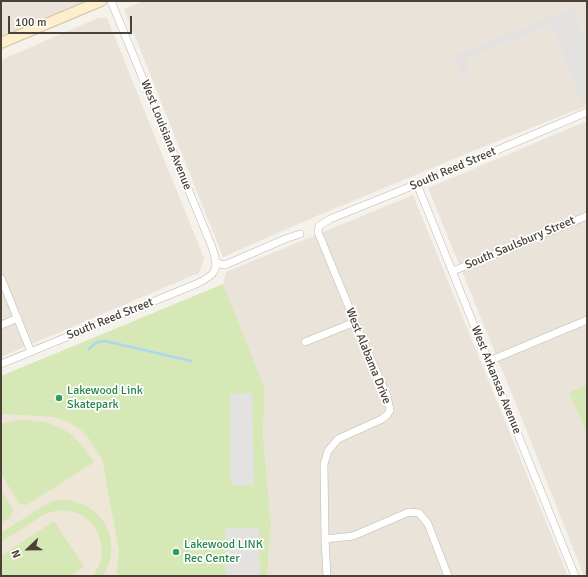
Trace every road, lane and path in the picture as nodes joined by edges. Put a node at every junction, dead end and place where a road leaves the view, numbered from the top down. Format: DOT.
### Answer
graph roads {
  1 [pos="102,1"];
  2 [pos="112,1"];
  3 [pos="1,43"];
  4 [pos="587,112"];
  5 [pos="418,184"];
  6 [pos="587,216"];
  7 [pos="319,226"];
  8 [pos="300,234"];
  9 [pos="215,267"];
  10 [pos="453,271"];
  11 [pos="1,278"];
  12 [pos="18,318"];
  13 [pos="587,320"];
  14 [pos="355,322"];
  15 [pos="1,325"];
  16 [pos="305,342"];
  17 [pos="31,352"];
  18 [pos="489,361"];
  19 [pos="1,364"];
  20 [pos="325,538"];
  21 [pos="327,576"];
  22 [pos="448,576"];
  23 [pos="575,576"];
  1 -- 3 [label="street"];
  2 -- 9 [label="street, West Louisiana Avenue"];
  4 -- 5 [label="street, South Reed Street"];
  5 -- 7 [label="street, South Reed Street"];
  5 -- 10 [label="street, West Arkansas Avenue"];
  6 -- 10 [label="street, South Saulsbury Street"];
  7 -- 14 [label="street, West Alabama Drive"];
  8 -- 9 [label="street, South Reed Street"];
  9 -- 17 [label="street, South Reed Street"];
  10 -- 18 [label="street, West Arkansas Avenue"];
  11 -- 12 [label="street"];
  12 -- 15 [label="street"];
  12 -- 17 [label="street"];
  13 -- 18 [label="street"];
  14 -- 16 [label="street"];
  14 -- 20 [label="street, West Alabama Drive"];
  17 -- 19 [label="street, South Reed Street"];
  18 -- 23 [label="street, West Arkansas Avenue"];
  20 -- 21 [label="street, West Alabama Drive"];
  20 -- 22 [label="street"];
}
